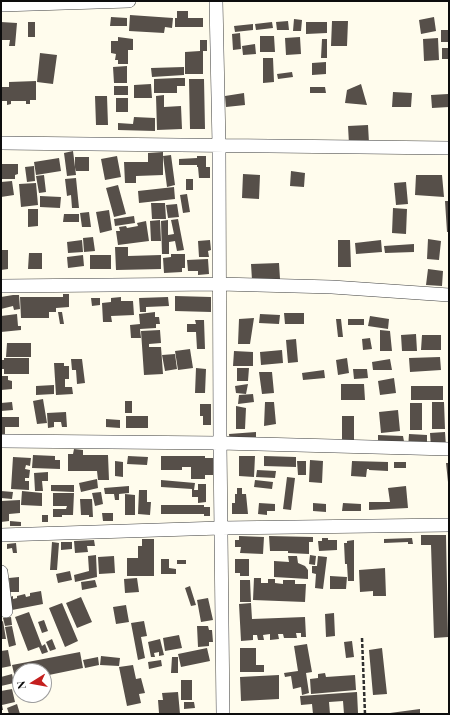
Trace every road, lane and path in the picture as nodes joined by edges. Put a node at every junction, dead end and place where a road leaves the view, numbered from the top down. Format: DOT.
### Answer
graph roads {
  1 [pos="129,1"];
  2 [pos="216,1"];
  3 [pos="1,5"];
  4 [pos="1,143"];
  5 [pos="219,145"];
  6 [pos="449,148"];
  7 [pos="220,284"];
  8 [pos="1,286"];
  9 [pos="449,295"];
  10 [pos="1,441"];
  11 [pos="220,443"];
  12 [pos="449,449"];
  13 [pos="449,525"];
  14 [pos="221,528"];
  15 [pos="1,536"];
  16 [pos="1,572"];
  17 [pos="6,611"];
  18 [pos="362,638"];
  19 [pos="223,714"];
  20 [pos="365,714"];
  1 -- 3 [label="street"];
  2 -- 5 [label="street"];
  4 -- 5 [label="street"];
  5 -- 6 [label="street"];
  5 -- 7 [label="street"];
  7 -- 8 [label="street"];
  7 -- 9 [label="street"];
  7 -- 11 [label="street"];
  10 -- 11 [label="street"];
  11 -- 12 [label="street"];
  11 -- 14 [label="street"];
  13 -- 14 [label="street"];
  14 -- 15 [label="street"];
  14 -- 19 [label="street"];
  16 -- 17 [label="street"];
  18 -- 20 [label="path"];
}
